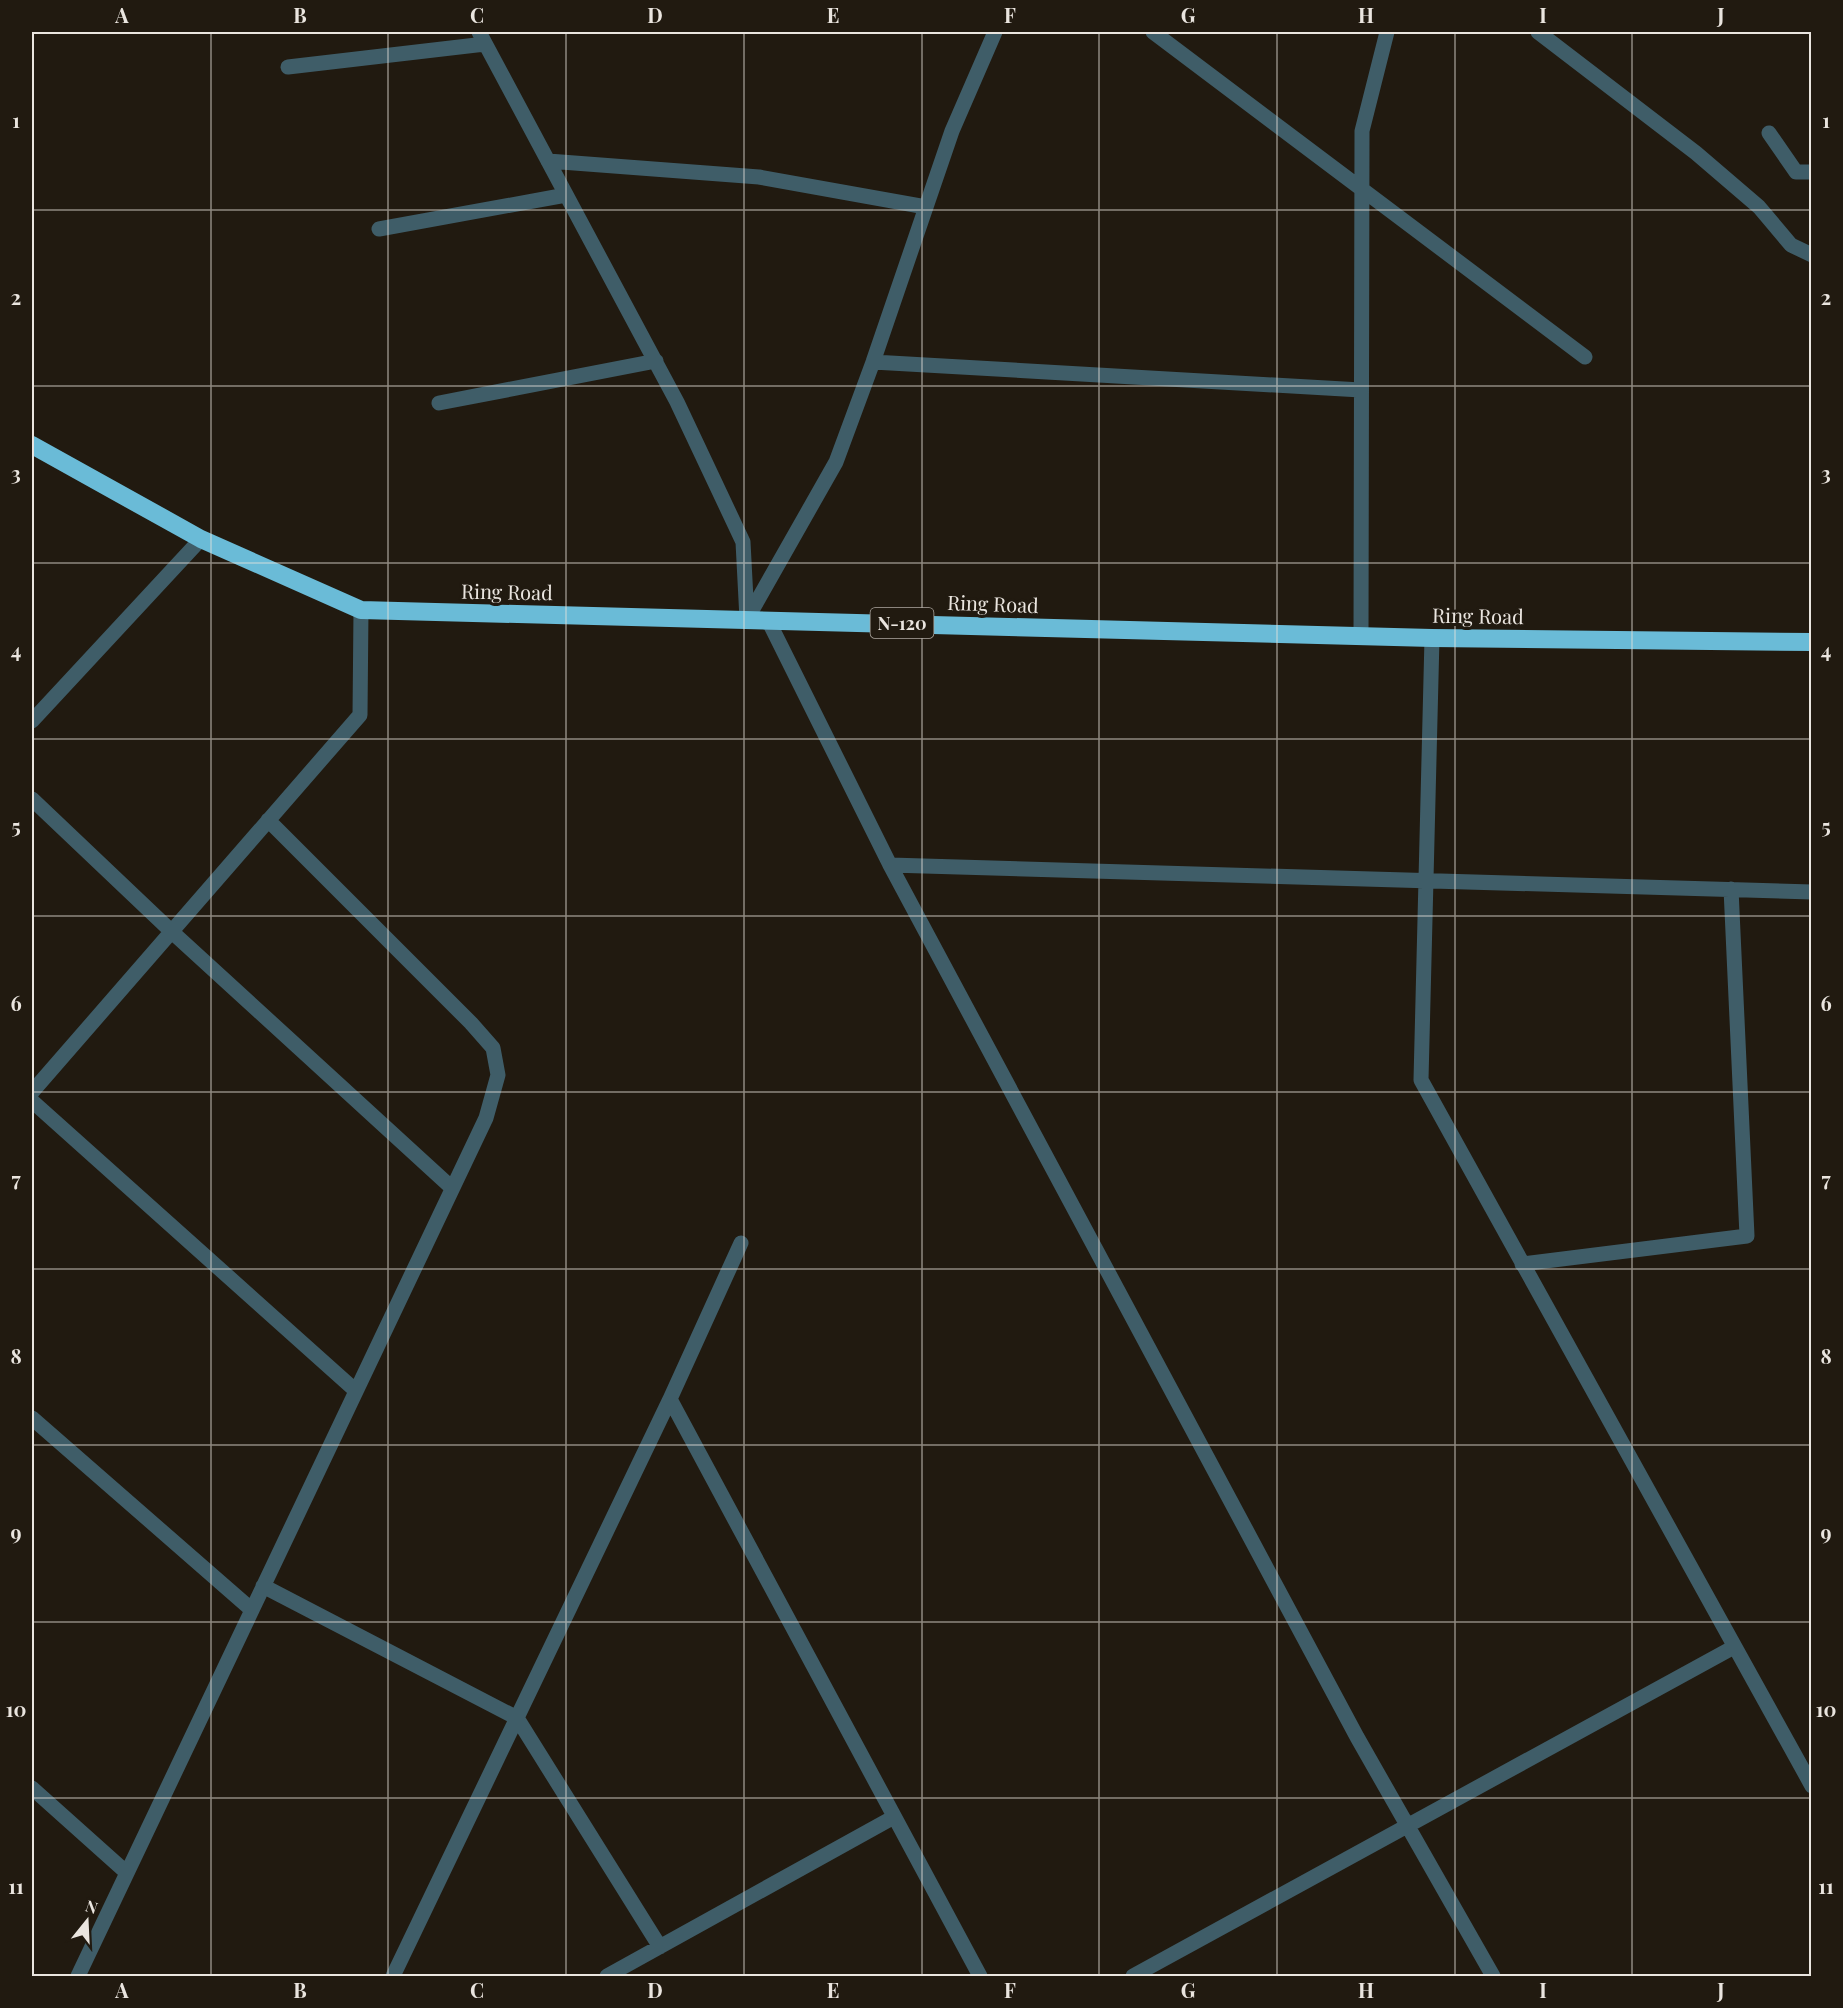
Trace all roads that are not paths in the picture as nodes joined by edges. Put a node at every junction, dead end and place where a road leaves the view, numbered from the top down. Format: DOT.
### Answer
graph roads {
  1 [pos="995,32"];
  2 [pos="1153,32"];
  3 [pos="1386,32"];
  4 [pos="1538,32"];
  5 [pos="482,38"];
  6 [pos="288,67"];
  7 [pos="1769,133"];
  8 [pos="548,161"];
  9 [pos="1812,172"];
  10 [pos="1361,187"];
  11 [pos="566,195"];
  12 [pos="926,207"];
  13 [pos="379,229"];
  14 [pos="1812,255"];
  15 [pos="1585,357"];
  16 [pos="656,361"];
  17 [pos="873,362"];
  18 [pos="1361,390"];
  19 [pos="439,403"];
  20 [pos="32,445"];
  21 [pos="201,539"];
  22 [pos="361,610"];
  23 [pos="747,620"];
  24 [pos="768,620"];
  25 [pos="1361,636"];
  26 [pos="1432,638"];
  27 [pos="1812,642"];
  28 [pos="32,721"];
  29 [pos="32,799"];
  30 [pos="268,820"];
  31 [pos="890,865"];
  32 [pos="1426,880"];
  33 [pos="1731,889"];
  34 [pos="1812,891"];
  35 [pos="171,931"];
  36 [pos="32,1092"];
  37 [pos="32,1101"];
  38 [pos="452,1188"];
  39 [pos="741,1243"];
  40 [pos="1522,1264"];
  41 [pos="356,1391"];
  42 [pos="670,1399"];
  43 [pos="32,1418"];
  44 [pos="264,1586"];
  45 [pos="252,1610"];
  46 [pos="1734,1647"];
  47 [pos="517,1718"];
  48 [pos="1812,1786"];
  49 [pos="32,1788"];
  50 [pos="894,1817"];
  51 [pos="1408,1826"];
  52 [pos="127,1873"];
  53 [pos="660,1947"];
  54 [pos="78,1977"];
  55 [pos="393,1977"];
  56 [pos="607,1977"];
  57 [pos="980,1977"];
  58 [pos="1133,1977"];
  59 [pos="1493,1977"];
  1 -- 12 [label="street"];
  2 -- 10 [label="street"];
  3 -- 10 [label="street"];
  4 -- 14 [label="street"];
  5 -- 6 [label="street"];
  5 -- 8 [label="street"];
  7 -- 9 [label="street"];
  8 -- 11 [label="street"];
  8 -- 12 [label="street"];
  10 -- 15 [label="street"];
  10 -- 18 [label="street"];
  11 -- 13 [label="street"];
  11 -- 16 [label="street"];
  12 -- 17 [label="street"];
  16 -- 19 [label="street"];
  16 -- 23 [label="street"];
  17 -- 18 [label="street"];
  17 -- 23 [label="street"];
  18 -- 25 [label="street"];
  20 -- 21 [label="highway, Ring Road / N-120"];
  21 -- 22 [label="highway, Ring Road / N-120"];
  21 -- 28 [label="street"];
  22 -- 23 [label="highway, Ring Road / N-120"];
  22 -- 30 [label="street"];
  23 -- 24 [label="highway, Ring Road / N-120"];
  24 -- 25 [label="highway, Ring Road / N-120"];
  24 -- 31 [label="street"];
  25 -- 26 [label="highway, Ring Road / N-120"];
  26 -- 27 [label="highway, Ring Road / N-120"];
  26 -- 32 [label="street"];
  29 -- 35 [label="street"];
  30 -- 35 [label="street"];
  30 -- 38 [label="street"];
  31 -- 32 [label="street"];
  31 -- 51 [label="street"];
  32 -- 33 [label="street"];
  32 -- 40 [label="street"];
  33 -- 34 [label="street"];
  33 -- 40 [label="street"];
  35 -- 36 [label="street"];
  35 -- 38 [label="street"];
  37 -- 41 [label="street"];
  38 -- 41 [label="street"];
  39 -- 42 [label="street"];
  40 -- 46 [label="street"];
  41 -- 44 [label="street"];
  42 -- 47 [label="street"];
  42 -- 50 [label="street"];
  43 -- 45 [label="street"];
  44 -- 45 [label="street"];
  44 -- 47 [label="street"];
  45 -- 52 [label="street"];
  46 -- 48 [label="street"];
  46 -- 51 [label="street"];
  47 -- 53 [label="street"];
  47 -- 55 [label="street"];
  49 -- 52 [label="street"];
  50 -- 53 [label="street"];
  50 -- 57 [label="street"];
  51 -- 58 [label="street"];
  51 -- 59 [label="street"];
  52 -- 54 [label="street"];
  53 -- 56 [label="street"];
}
